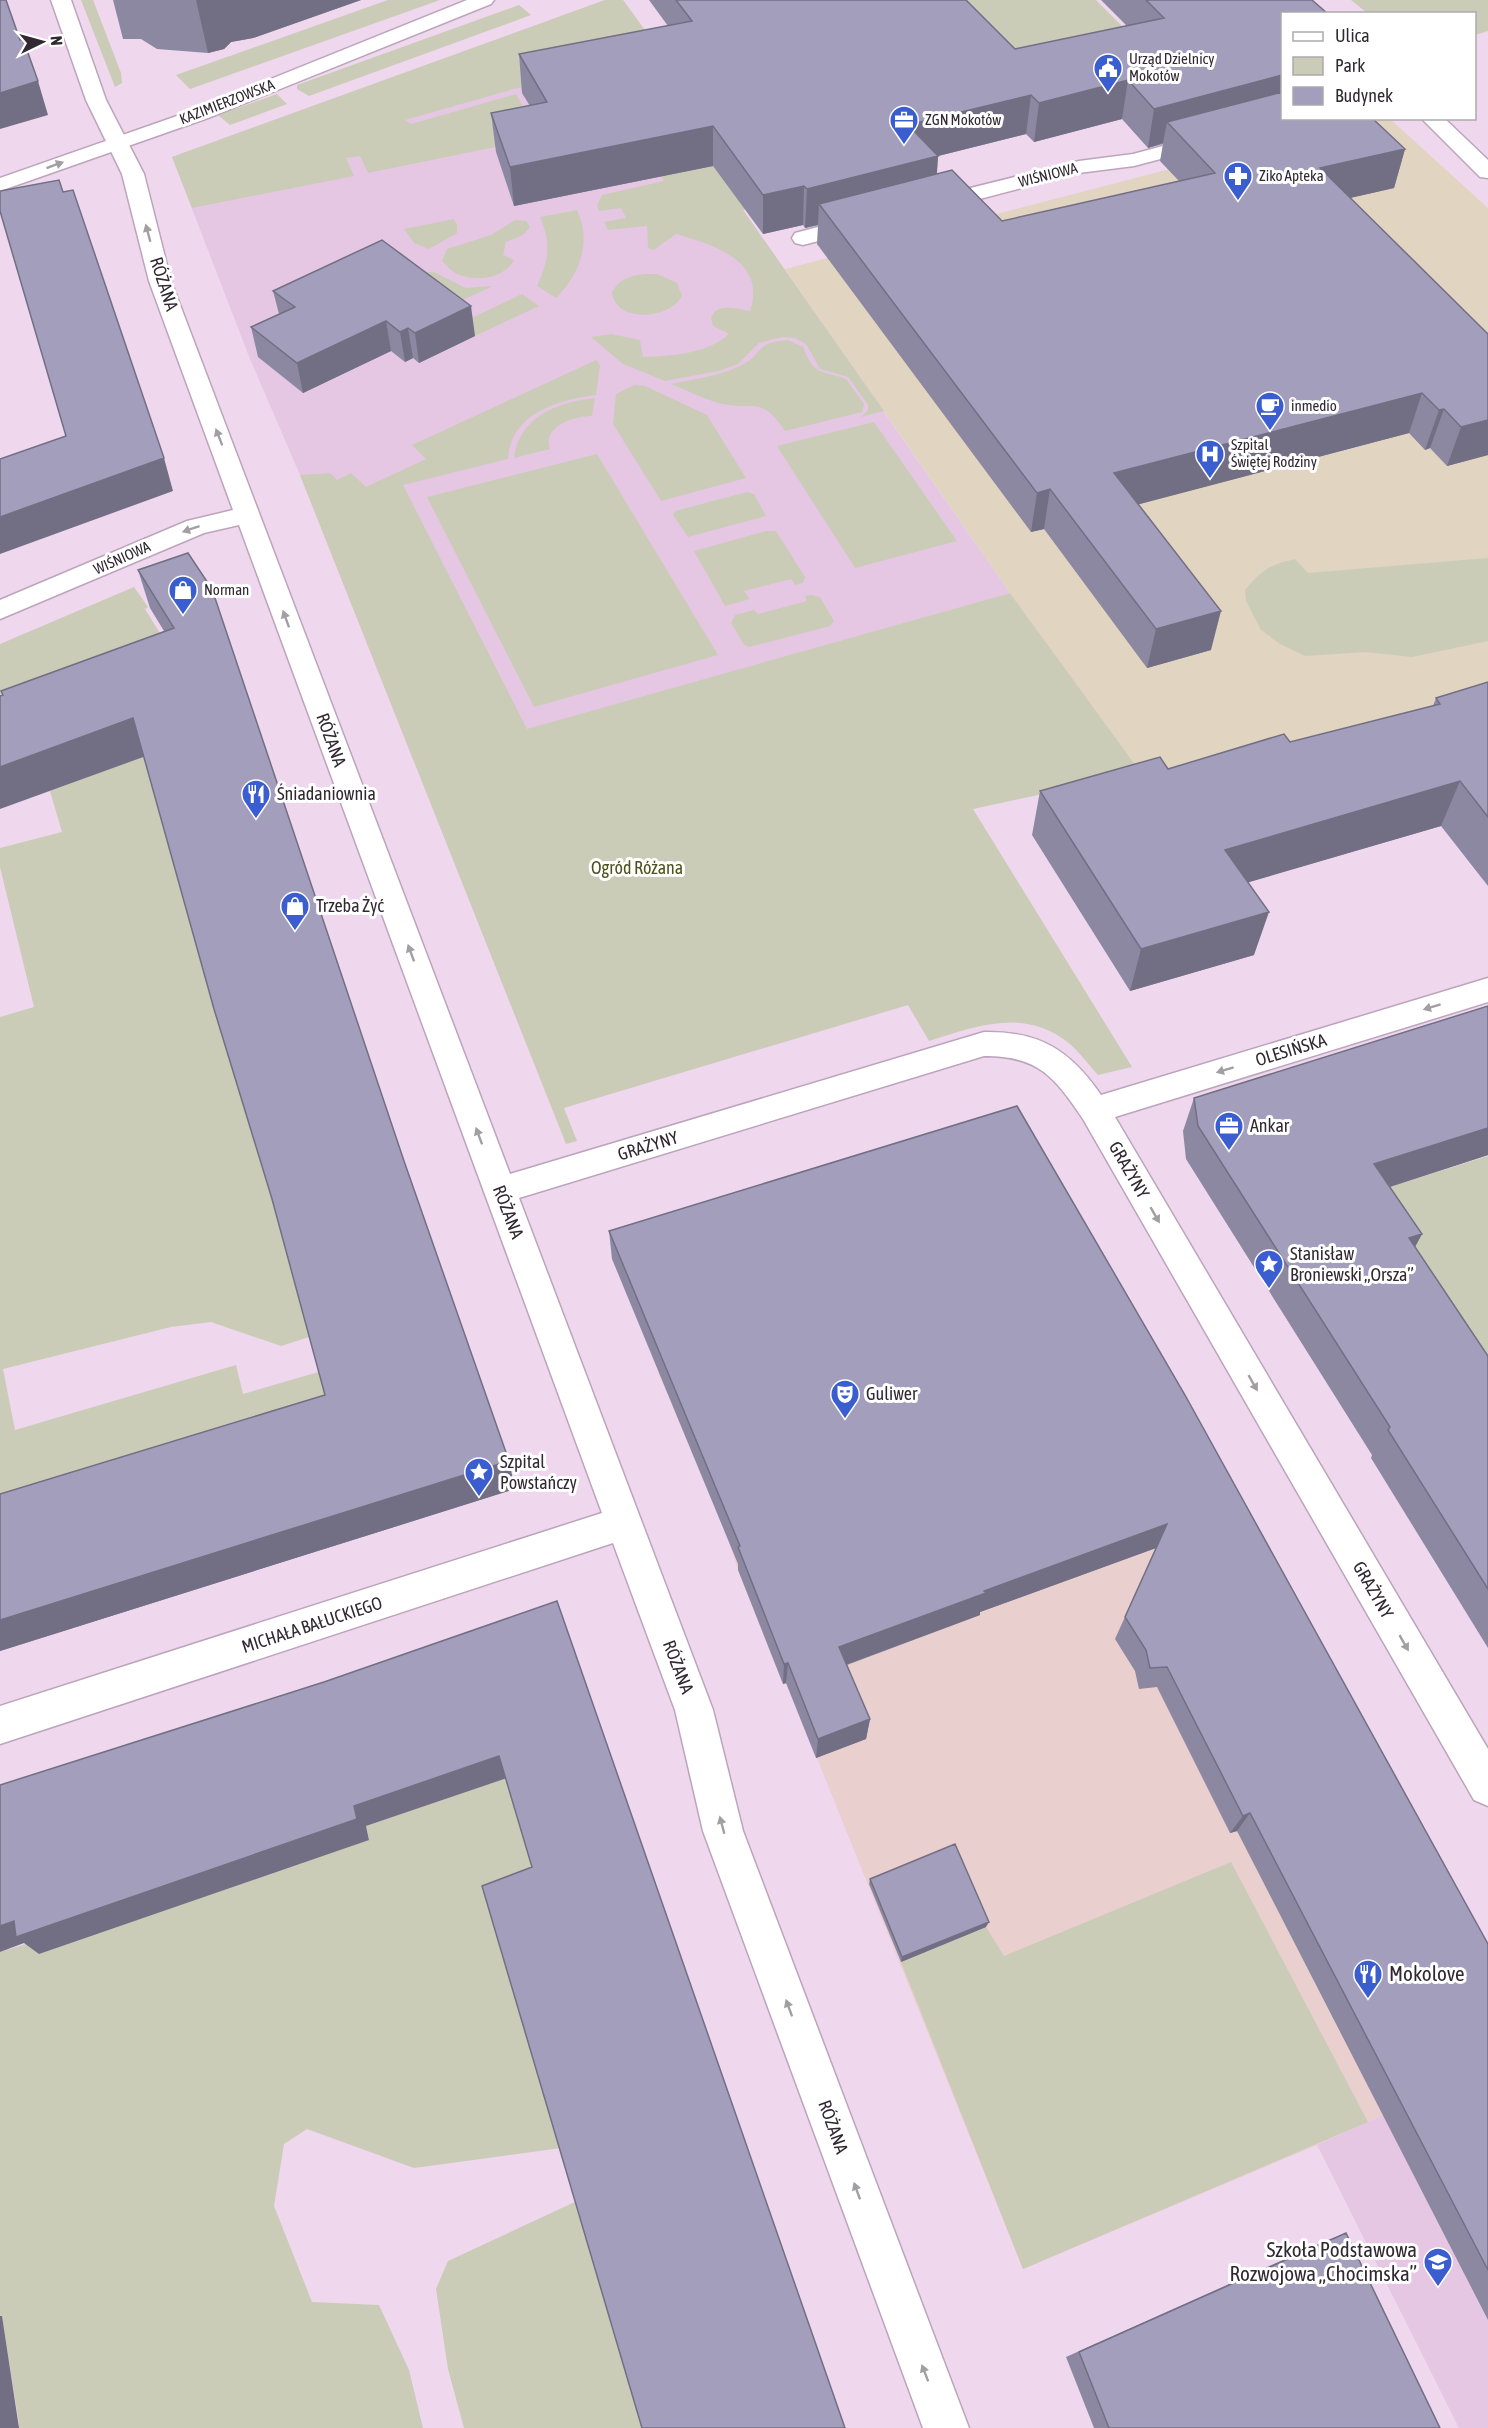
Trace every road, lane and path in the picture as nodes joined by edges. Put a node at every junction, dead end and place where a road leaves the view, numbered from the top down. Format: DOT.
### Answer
graph roads {
  1 [pos="61,0"];
  2 [pos="484,0"];
  3 [pos="452,12"];
  4 [pos="229,81"];
  5 [pos="129,116"];
  6 [pos="1285,120"];
  7 [pos="1433,120"];
  8 [pos="85,132"];
  9 [pos="111,133"];
  10 [pos="1488,172"];
  11 [pos="0,185"];
  12 [pos="913,210"];
  13 [pos="880,218"];
  14 [pos="803,238"];
  15 [pos="247,516"];
  16 [pos="0,610"];
  17 [pos="1488,990"];
  18 [pos="1094,1110"];
  19 [pos="499,1191"];
  20 [pos="624,1523"];
  21 [pos="0,1725"];
  22 [pos="1488,1786"];
  23 [pos="946,2428"];
  1 -- 9 [label="street, RÓŻANA"];
  2 -- 3 [label="street, KAZIMIERZOWSKA"];
  3 -- 4 [label="street, KAZIMIERZOWSKA"];
  3 -- 9 [label="street, KAZIMIERZOWSKA"];
  5 -- 9 [label="street, KAZIMIERZOWSKA"];
  6 -- 12 [label="street, WIŚNIOWA"];
  7 -- 10 [label="street"];
  8 -- 9 [label="street, KAZIMIERZOWSKA"];
  11 -- 9 [label="street, KAZIMIERZOWSKA, one-way"];
  15 -- 9 [label="street, RÓŻANA, one-way"];
  13 -- 14 [label="street"];
  15 -- 16 [label="street, WIŚNIOWA, one-way"];
  19 -- 15 [label="street, RÓŻANA, one-way"];
  17 -- 18 [label="street, OLESIŃSKA, one-way"];
  18 -- 19 [label="street, GRAŻYNY"];
  18 -- 22 [label="street, GRAŻYNY, one-way"];
  19 -- 20 [label="street, RÓŻANA"];
  20 -- 21 [label="street, MICHAŁA BAŁUCKIEGO"];
  23 -- 20 [label="street, RÓŻANA, one-way"];
}
